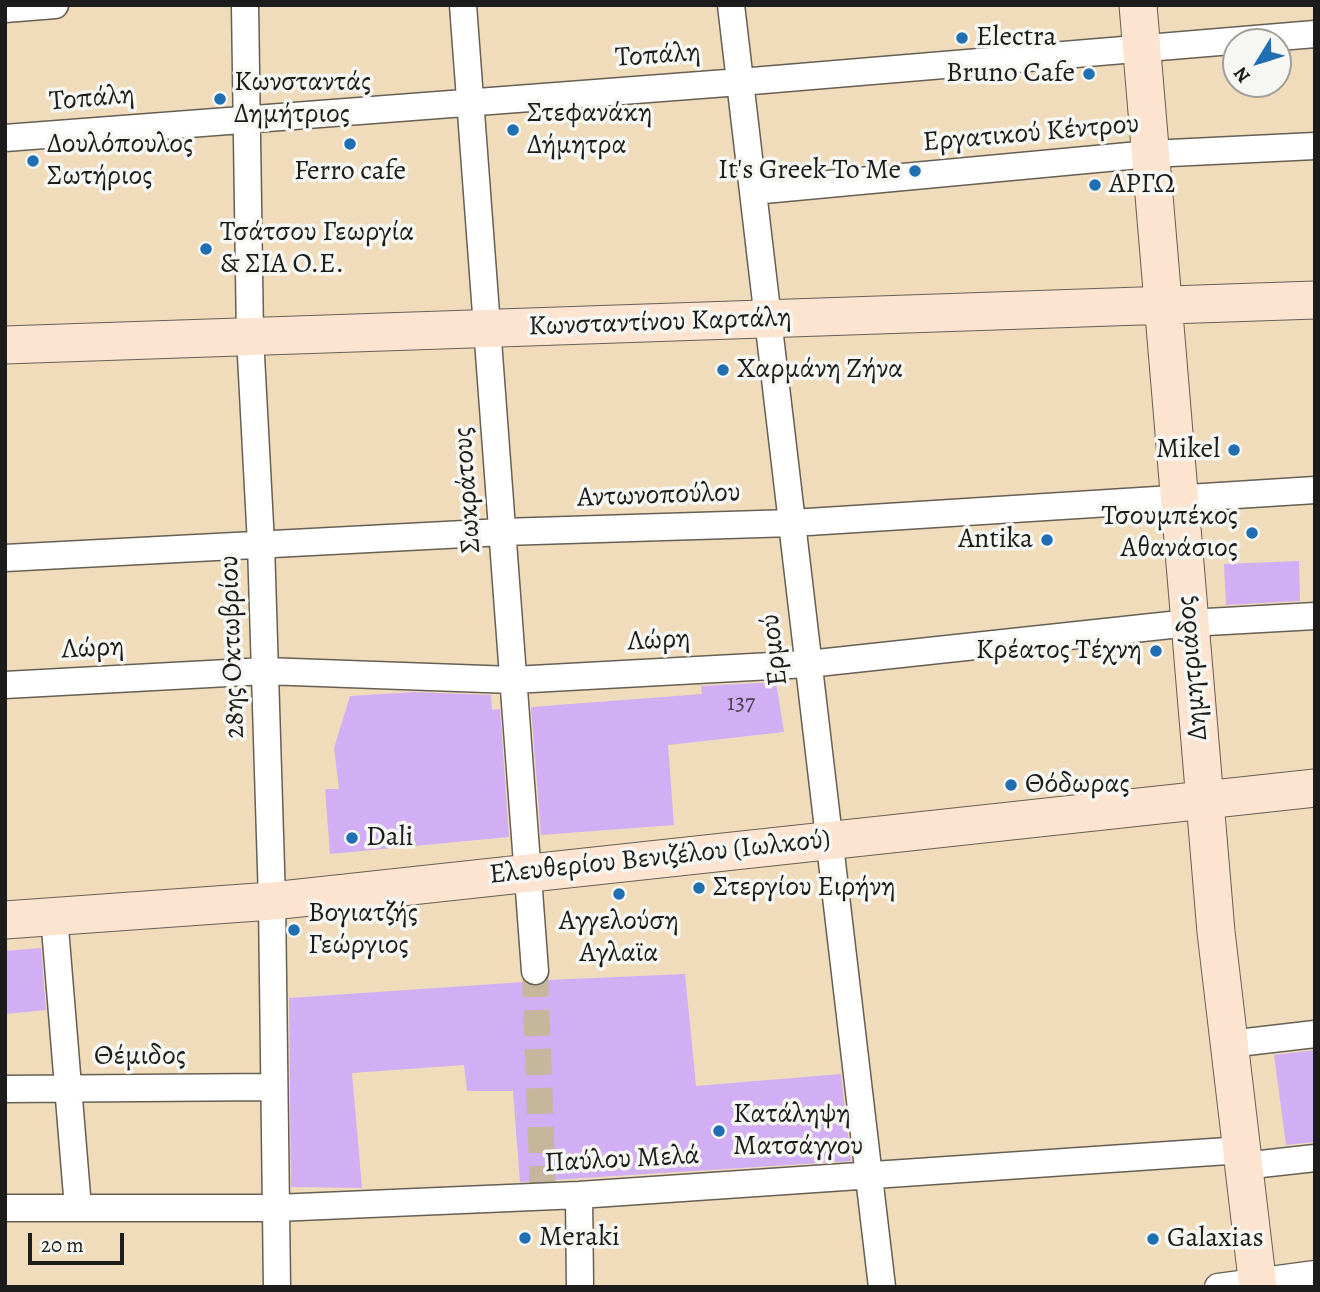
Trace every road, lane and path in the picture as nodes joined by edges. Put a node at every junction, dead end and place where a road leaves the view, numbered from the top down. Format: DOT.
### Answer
graph roads {
  1 [pos="55,5"];
  2 [pos="245,5"];
  3 [pos="463,5"];
  4 [pos="731,5"];
  5 [pos="1138,5"];
  6 [pos="5,9"];
  7 [pos="1315,34"];
  8 [pos="1141,49"];
  9 [pos="740,82"];
  10 [pos="471,101"];
  11 [pos="247,119"];
  12 [pos="5,138"];
  13 [pos="1315,146"];
  14 [pos="1150,154"];
  15 [pos="753,191"];
  16 [pos="1315,300"];
  17 [pos="1162,305"];
  18 [pos="768,319"];
  19 [pos="488,329"];
  20 [pos="250,337"];
  21 [pos="5,345"];
  22 [pos="1315,490"];
  23 [pos="1179,498"];
  24 [pos="792,523"];
  25 [pos="503,532"];
  26 [pos="261,544"];
  27 [pos="5,558"];
  28 [pos="1315,616"];
  29 [pos="1189,623"];
  30 [pos="808,664"];
  31 [pos="265,671"];
  32 [pos="513,680"];
  33 [pos="5,685"];
  34 [pos="1315,789"];
  35 [pos="1204,800"];
  36 [pos="829,840"];
  37 [pos="529,873"];
  38 [pos="272,901"];
  39 [pos="54,916"];
  40 [pos="5,920"];
  41 [pos="535,971"];
  42 [pos="1315,1034"];
  43 [pos="1229,1044"];
  44 [pos="274,1087"];
  45 [pos="5,1089"];
  46 [pos="69,1089"];
  47 [pos="1242,1158"];
  48 [pos="1315,1158"];
  49 [pos="869,1176"];
  50 [pos="579,1195"];
  51 [pos="5,1208"];
  52 [pos="78,1208"];
  53 [pos="276,1208"];
  54 [pos="1315,1274"];
  55 [pos="1258,1284"];
  56 [pos="277,1287"];
  57 [pos="580,1287"];
  58 [pos="882,1287"];
  59 [pos="1218,1287"];
  1 -- 6 [label="street"];
  2 -- 11 [label="street, 28ης Οκτωβρίου"];
  3 -- 10 [label="street, Σωκράτους"];
  4 -- 9 [label="street, Ερμού"];
  5 -- 8 [label="main road, Δημητριάδος"];
  7 -- 8 [label="street, Τοπάλη"];
  8 -- 9 [label="street, Τοπάλη"];
  8 -- 14 [label="main road, Δημητριάδος"];
  9 -- 10 [label="street, Τοπάλη"];
  9 -- 15 [label="street, Ερμού"];
  10 -- 11 [label="street, Τοπάλη"];
  10 -- 19 [label="street, Σωκράτους"];
  11 -- 12 [label="street, Τοπάλη"];
  11 -- 20 [label="street, 28ης Οκτωβρίου"];
  13 -- 14 [label="street, Εργατικού Κέντρου"];
  14 -- 15 [label="street, Εργατικού Κέντρου"];
  14 -- 17 [label="main road, Δημητριάδος"];
  15 -- 18 [label="street, Ερμού"];
  16 -- 17 [label="main road, Κωνσταντίνου Καρτάλη"];
  17 -- 18 [label="main road, Κωνσταντίνου Καρτάλη"];
  17 -- 23 [label="main road, Δημητριάδος"];
  18 -- 19 [label="main road, Κωνσταντίνου Καρτάλη"];
  18 -- 24 [label="street, Ερμού"];
  19 -- 20 [label="main road, Κωνσταντίνου Καρτάλη"];
  19 -- 25 [label="street, Σωκράτους"];
  20 -- 21 [label="main road, Κωνσταντίνου Καρτάλη"];
  20 -- 26 [label="street, 28ης Οκτωβρίου"];
  22 -- 23 [label="street, Αντωνοπούλου"];
  23 -- 24 [label="street, Αντωνοπούλου"];
  23 -- 29 [label="main road, Δημητριάδος"];
  24 -- 25 [label="street, Αντωνοπούλου"];
  24 -- 30 [label="street, Ερμού"];
  25 -- 26 [label="street, Αντωνοπούλου"];
  25 -- 32 [label="street, Σωκράτους"];
  26 -- 27 [label="street, Αντωνοπούλου"];
  26 -- 31 [label="street, 28ης Οκτωβρίου"];
  28 -- 29 [label="street, Λώρη"];
  29 -- 30 [label="street, Λώρη"];
  29 -- 35 [label="main road, Δημητριάδος"];
  30 -- 32 [label="street, Λώρη"];
  30 -- 36 [label="street, Ερμού"];
  31 -- 32 [label="street, Λώρη"];
  31 -- 33 [label="street, Λώρη"];
  31 -- 38 [label="street, 28ης Οκτωβρίου"];
  32 -- 37 [label="street, Σωκράτους"];
  34 -- 35 [label="main road, Ελευθερίου Βενιζέλου (Ιωλκού)"];
  35 -- 36 [label="main road, Ελευθερίου Βενιζέλου (Ιωλκού)"];
  35 -- 43 [label="main road, Δημητριάδος"];
  36 -- 37 [label="main road, Ελευθερίου Βενιζέλου (Ιωλκού)"];
  36 -- 49 [label="street, Ερμού"];
  37 -- 38 [label="main road, Ελευθερίου Βενιζέλου (Ιωλκού)"];
  37 -- 41 [label="street, Σωκράτους"];
  38 -- 39 [label="main road, Ελευθερίου Βενιζέλου (Ιωλκού)"];
  38 -- 44 [label="street, 28ης Οκτωβρίου"];
  39 -- 40 [label="main road, Ελευθερίου Βενιζέλου (Ιωλκού)"];
  39 -- 46 [label="street"];
  42 -- 43 [label="street"];
  43 -- 47 [label="main road, Δημητριάδος"];
  44 -- 46 [label="street, Θέμιδος"];
  44 -- 53 [label="street, 28ης Οκτωβρίου"];
  45 -- 46 [label="street, Θέμιδος"];
  46 -- 52 [label="street"];
  47 -- 48 [label="street, Παύλου Μελά"];
  47 -- 49 [label="street, Παύλου Μελά"];
  47 -- 55 [label="main road, Δημητριάδος"];
  49 -- 50 [label="street, Παύλου Μελά"];
  49 -- 58 [label="street, Ερμού"];
  50 -- 53 [label="street, Παύλου Μελά"];
  50 -- 57 [label="street"];
  51 -- 52 [label="street, Παύλου Μελά"];
  52 -- 53 [label="street, Παύλου Μελά"];
  53 -- 56 [label="street, 28ης Οκτωβρίου"];
  54 -- 55 [label="street"];
  55 -- 59 [label="street"];
}
